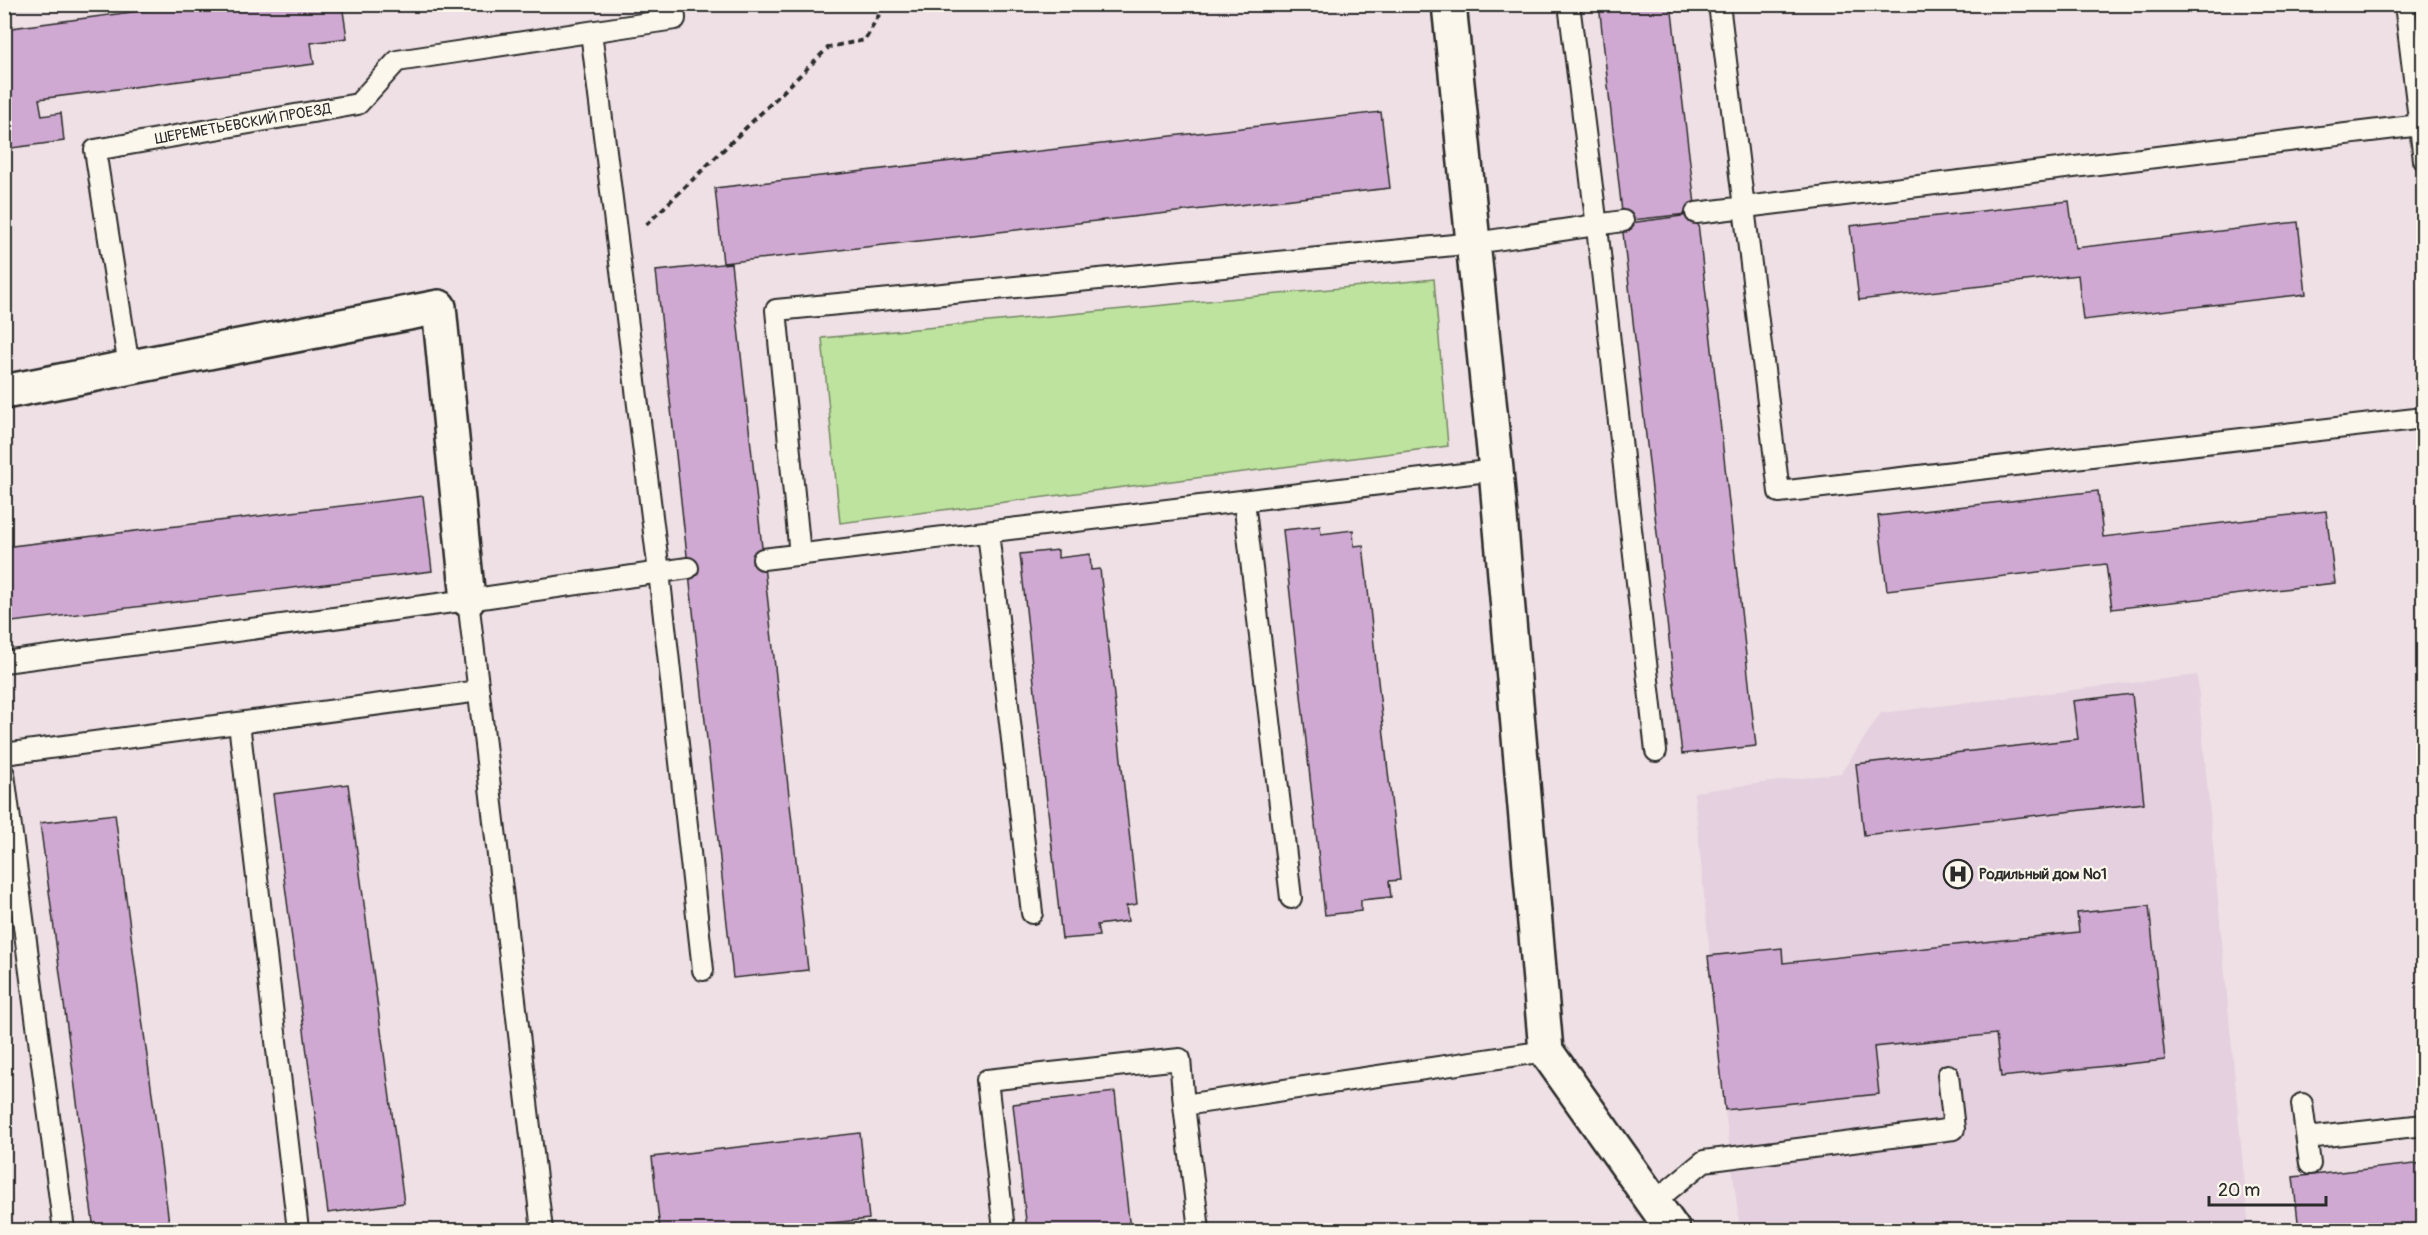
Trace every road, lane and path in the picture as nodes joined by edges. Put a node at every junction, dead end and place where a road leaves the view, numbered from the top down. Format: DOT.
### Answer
graph roads {
  1 [pos="674,4"];
  2 [pos="885,4"];
  3 [pos="1449,4"];
  4 [pos="1569,4"];
  5 [pos="1719,4"];
  6 [pos="2405,4"];
  7 [pos="591,32"];
  8 [pos="2420,125"];
  9 [pos="2424,160"];
  10 [pos="1743,208"];
  11 [pos="1695,213"];
  12 [pos="1623,221"];
  13 [pos="1597,227"];
  14 [pos="1475,243"];
  15 [pos="619,252"];
  16 [pos="129,368"];
  17 [pos="4,392"];
  18 [pos="2424,418"];
  19 [pos="1496,470"];
  20 [pos="1244,501"];
  21 [pos="988,532"];
  22 [pos="800,555"];
  23 [pos="763,559"];
  24 [pos="688,568"];
  25 [pos="659,572"];
  26 [pos="468,600"];
  27 [pos="4,662"];
  28 [pos="479,691"];
  29 [pos="239,723"];
  30 [pos="1656,751"];
  31 [pos="4,754"];
  32 [pos="4,774"];
  33 [pos="1291,898"];
  34 [pos="1032,913"];
  35 [pos="703,970"];
  36 [pos="1546,1051"];
  37 [pos="1948,1075"];
  38 [pos="2302,1104"];
  39 [pos="1185,1105"];
  40 [pos="2424,1125"];
  41 [pos="2307,1138"];
  42 [pos="2310,1164"];
  43 [pos="1654,1202"];
  44 [pos="64,1230"];
  45 [pos="298,1230"];
  46 [pos="542,1230"];
  47 [pos="1004,1230"];
  48 [pos="1199,1230"];
  49 [pos="1674,1230"];
  1 -- 7 [label="lane"];
  2 -- 15 [label="path"];
  3 -- 14 [label="street"];
  4 -- 13 [label="lane"];
  5 -- 10 [label="lane"];
  6 -- 8 [label="lane"];
  7 -- 15 [label="lane"];
  7 -- 16 [label="lane, ШЕРЕМЕТЬЕВСКИЙ ПРОЕЗД"];
  8 -- 9 [label="lane"];
  8 -- 10 [label="lane"];
  10 -- 11 [label="lane"];
  10 -- 18 [label="lane"];
  12 -- 13 [label="lane"];
  13 -- 14 [label="lane"];
  13 -- 30 [label="lane"];
  14 -- 19 [label="street"];
  14 -- 22 [label="lane"];
  15 -- 25 [label="lane"];
  16 -- 17 [label="street"];
  16 -- 26 [label="street"];
  19 -- 20 [label="lane"];
  19 -- 36 [label="street"];
  20 -- 21 [label="lane"];
  20 -- 33 [label="lane"];
  21 -- 22 [label="lane"];
  21 -- 34 [label="lane"];
  22 -- 23 [label="lane"];
  24 -- 25 [label="lane"];
  25 -- 26 [label="lane"];
  25 -- 35 [label="lane"];
  26 -- 27 [label="lane"];
  26 -- 28 [label="lane"];
  28 -- 29 [label="lane"];
  28 -- 46 [label="lane"];
  29 -- 31 [label="lane"];
  29 -- 45 [label="lane"];
  32 -- 44 [label="lane"];
  36 -- 39 [label="lane"];
  36 -- 43 [label="street"];
  37 -- 43 [label="lane"];
  38 -- 41 [label="lane"];
  39 -- 47 [label="lane"];
  39 -- 48 [label="lane"];
  40 -- 41 [label="lane"];
  41 -- 42 [label="lane"];
  43 -- 49 [label="street"];
}
